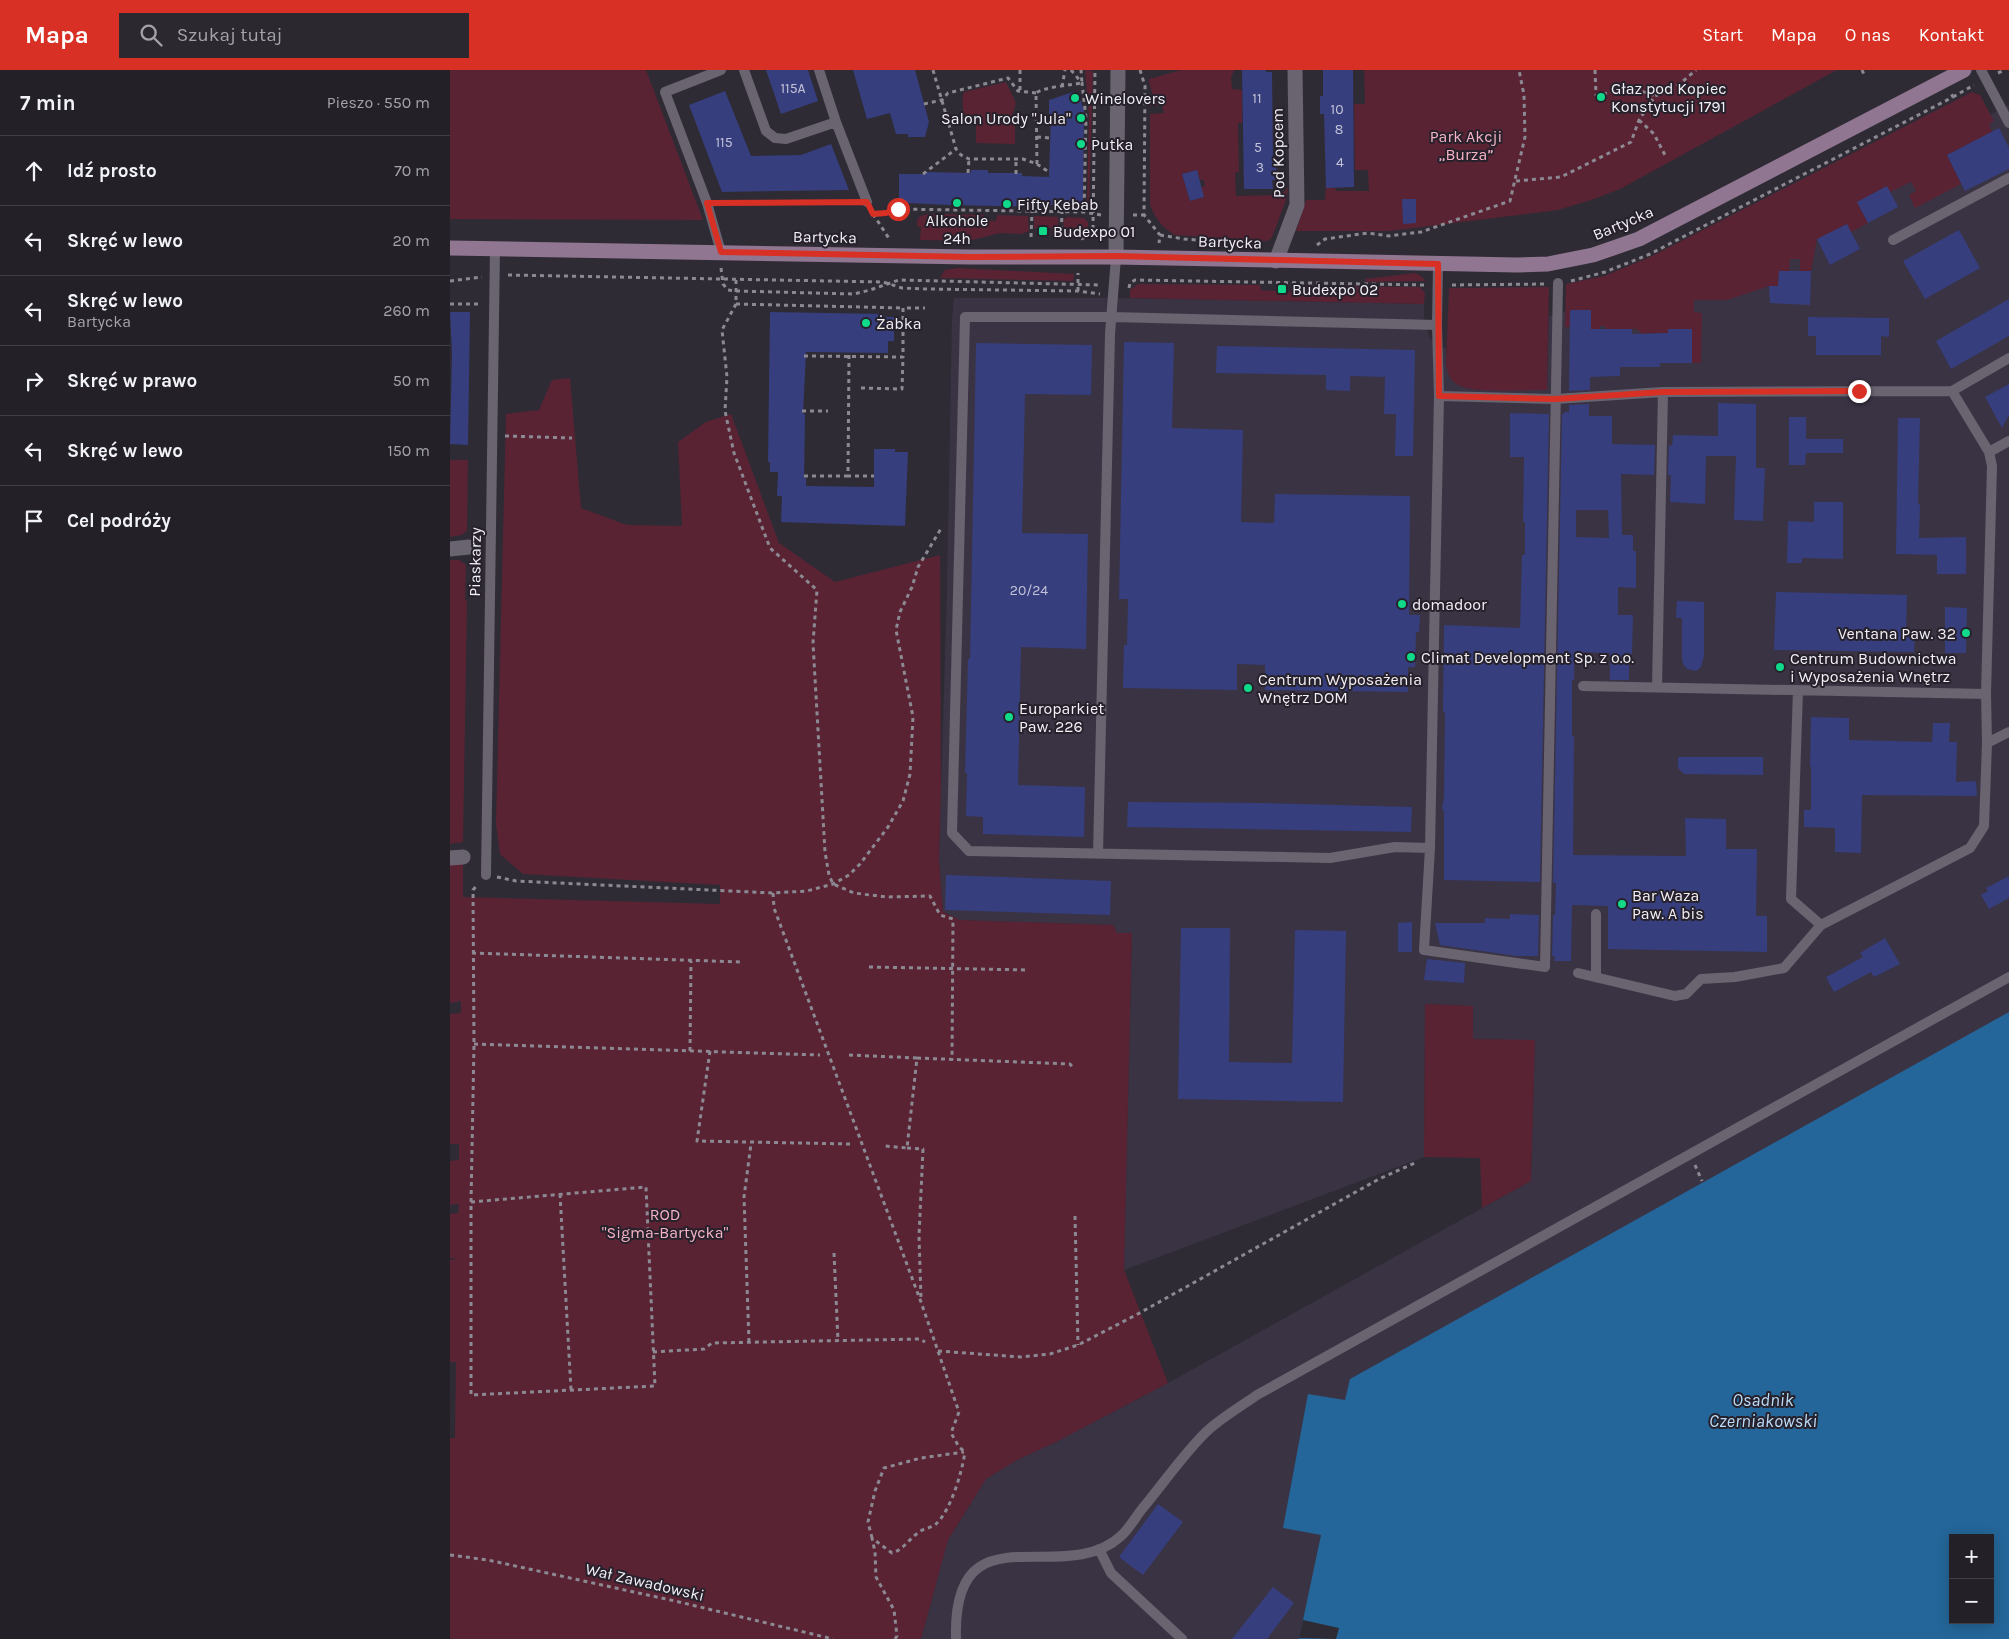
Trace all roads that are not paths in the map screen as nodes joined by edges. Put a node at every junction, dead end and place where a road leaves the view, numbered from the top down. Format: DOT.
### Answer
graph roads {
  1 [pos="721,70"];
  2 [pos="744,70"];
  3 [pos="819,70"];
  4 [pos="1295,70"];
  5 [pos="1964,70"];
  6 [pos="1981,70"];
  7 [pos="1122,71"];
  8 [pos="836,122"];
  9 [pos="2009,122"];
  10 [pos="2009,178"];
  11 [pos="867,202"];
  12 [pos="1893,240"];
  13 [pos="450,248"];
  14 [pos="495,249"];
  15 [pos="721,252"];
  16 [pos="1116,256"];
  17 [pos="1276,261"];
  18 [pos="1438,264"];
  19 [pos="1558,283"];
  20 [pos="1112,317"];
  21 [pos="1437,324"];
  22 [pos="2009,358"];
  23 [pos="1952,391"];
  24 [pos="1663,392"];
  25 [pos="1439,396"];
  26 [pos="1555,399"];
  27 [pos="2009,441"];
  28 [pos="1989,452"];
  29 [pos="469,547"];
  30 [pos="450,549"];
  31 [pos="1583,686"];
  32 [pos="1657,687"];
  33 [pos="1798,690"];
  34 [pos="1986,694"];
  35 [pos="2009,732"];
  36 [pos="1987,743"];
  37 [pos="1430,848"];
  38 [pos="1098,854"];
  39 [pos="486,875"];
  40 [pos="1596,914"];
  41 [pos="1821,925"];
  42 [pos="1578,972"];
  43 [pos="1596,977"];
  44 [pos="2009,977"];
  45 [pos="1099,1549"];
  46 [pos="956,1639"];
  47 [pos="1182,1639"];
  1 -- 15 [label="lane"];
  2 -- 8 [label="lane"];
  3 -- 8 [label="lane"];
  4 -- 17 [label="street, Pod Kopcem"];
  5 -- 18 [label="street, Bartycka"];
  6 -- 9 [label="lane"];
  7 -- 16 [label="street"];
  8 -- 11 [label="lane"];
  10 -- 12 [label="lane"];
  13 -- 14 [label="street, Bartycka"];
  14 -- 15 [label="street, Bartycka"];
  14 -- 39 [label="lane, Piaskarzy"];
  15 -- 16 [label="street, Bartycka"];
  16 -- 17 [label="street, Bartycka"];
  16 -- 20 [label="lane"];
  17 -- 18 [label="street, Bartycka"];
  18 -- 21 [label="lane"];
  19 -- 26 [label="lane"];
  20 -- 21 [label="lane"];
  20 -- 38 [label="lane"];
  20 -- 38 [label="lane"];
  21 -- 25 [label="lane"];
  22 -- 23 [label="lane"];
  23 -- 24 [label="lane"];
  23 -- 28 [label="lane"];
  24 -- 26 [label="lane"];
  24 -- 32 [label="lane"];
  25 -- 26 [label="lane"];
  25 -- 37 [label="lane"];
  26 -- 37 [label="lane"];
  27 -- 28 [label="lane"];
  28 -- 34 [label="lane"];
  29 -- 30 [label="street"];
  31 -- 32 [label="lane"];
  32 -- 33 [label="lane"];
  33 -- 34 [label="lane"];
  33 -- 41 [label="lane"];
  34 -- 36 [label="lane"];
  35 -- 36 [label="lane"];
  36 -- 41 [label="lane"];
  37 -- 38 [label="lane"];
  40 -- 43 [label="lane"];
  41 -- 43 [label="lane"];
  42 -- 43 [label="lane"];
  44 -- 45 [label="lane"];
  45 -- 46 [label="lane"];
  45 -- 47 [label="lane"];
}
